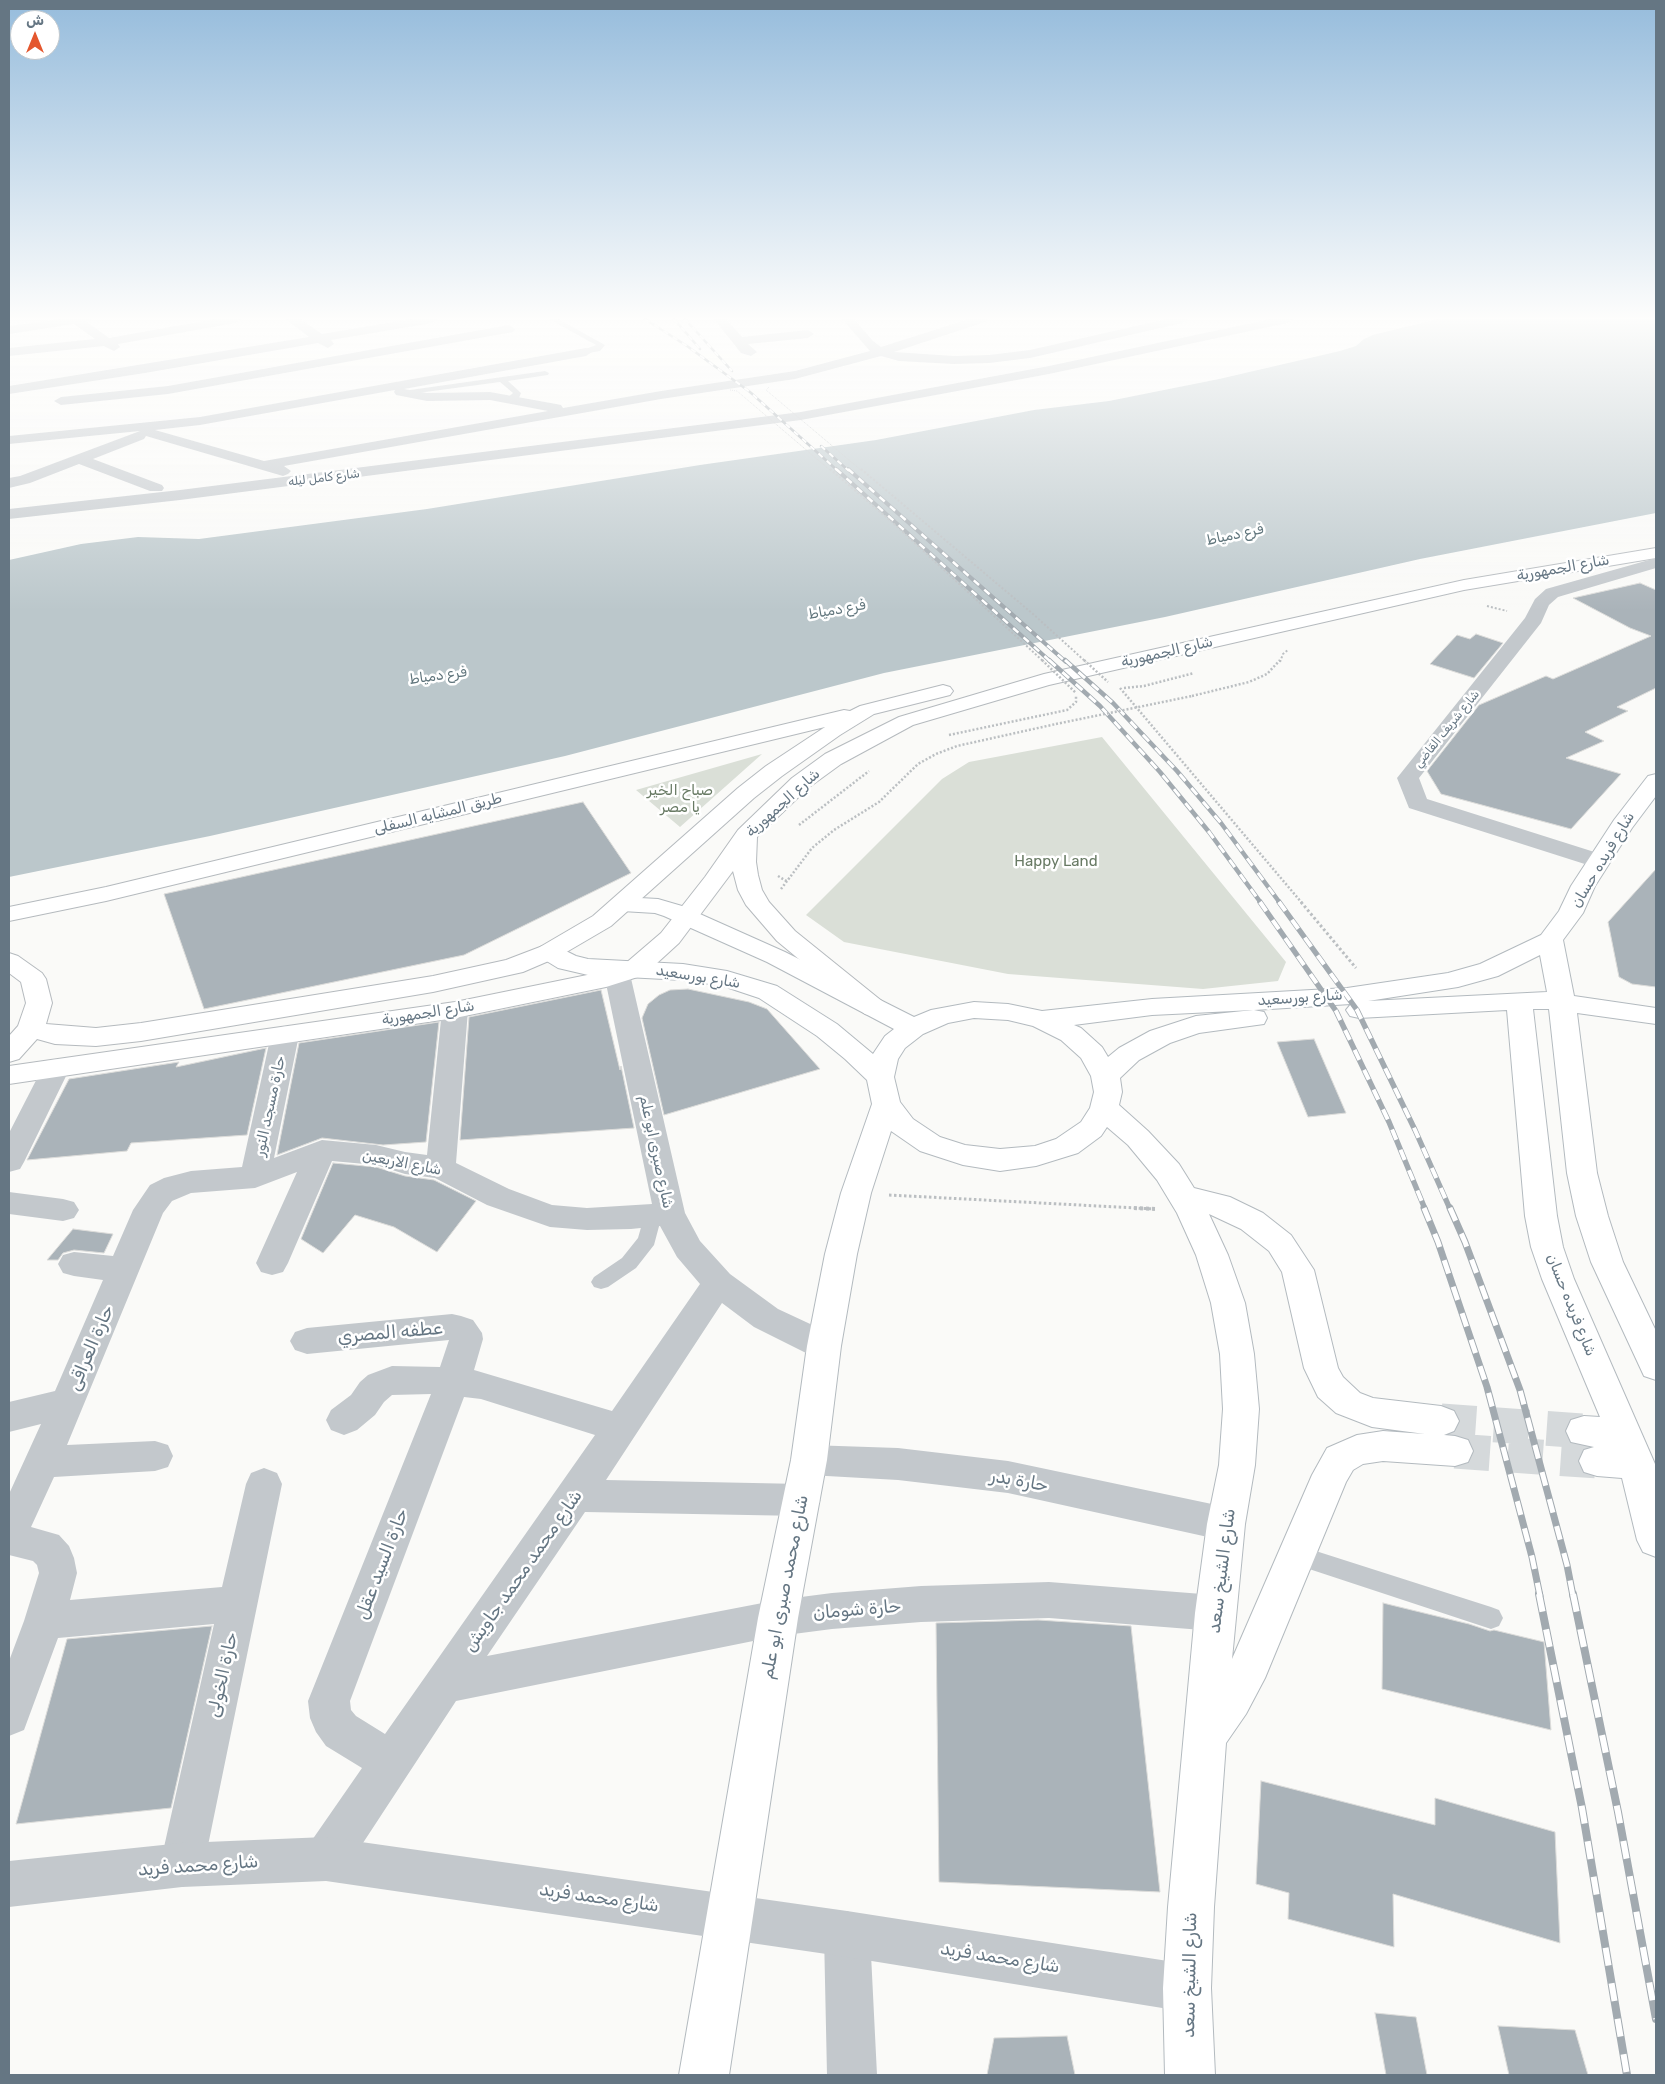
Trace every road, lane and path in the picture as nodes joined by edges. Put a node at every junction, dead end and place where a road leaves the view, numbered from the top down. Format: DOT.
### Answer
graph roads {
  1 [pos="69,416"];
  2 [pos="195,416"];
  3 [pos="216,416"];
  4 [pos="540,416"];
  5 [pos="745,416"];
  6 [pos="767,416"];
  7 [pos="797,416"];
  8 [pos="799,416"];
  9 [pos="200,421"];
  10 [pos="134,427"];
  11 [pos="78,432"];
  12 [pos="148,432"];
  13 [pos="53,435"];
  14 [pos="9,440"];
  15 [pos="28,453"];
  16 [pos="79,459"];
  17 [pos="266,465"];
  18 [pos="291,473"];
  19 [pos="9,483"];
  20 [pos="181,490"];
  21 [pos="154,492"];
  22 [pos="9,507"];
  23 [pos="9,514"];
  24 [pos="1656,543"];
  25 [pos="1656,553"];
  26 [pos="1656,563"];
  27 [pos="1484,606"];
  28 [pos="1534,619"];
  29 [pos="1294,645"];
  30 [pos="1108,682"];
  31 [pos="1120,688"];
  32 [pos="867,710"];
  33 [pos="940,737"];
  34 [pos="877,766"];
  35 [pos="1656,781"];
  36 [pos="799,825"];
  37 [pos="746,835"];
  38 [pos="1599,861"];
  39 [pos="774,874"];
  40 [pos="788,882"];
  41 [pos="622,904"];
  42 [pos="758,905"];
  43 [pos="9,914"];
  44 [pos="686,918"];
  45 [pos="1550,940"];
  46 [pos="549,952"];
  47 [pos="9,961"];
  48 [pos="626,972"];
  49 [pos="1376,991"];
  50 [pos="1519,1001"];
  51 [pos="1562,1002"];
  52 [pos="874,1008"];
  53 [pos="455,1010"];
  54 [pos="1656,1016"];
  55 [pos="1042,1020"];
  56 [pos="912,1028"];
  57 [pos="30,1029"];
  58 [pos="285,1035"];
  59 [pos="9,1053"];
  60 [pos="56,1068"];
  61 [pos="9,1075"];
  62 [pos="883,1091"];
  63 [pos="1104,1092"];
  64 [pos="322,1150"];
  65 [pos="9,1162"];
  66 [pos="441,1168"];
  67 [pos="255,1177"];
  68 [pos="192,1182"];
  69 [pos="856,1194"];
  70 [pos="9,1203"];
  71 [pos="1187,1204"];
  72 [pos="63,1210"];
  73 [pos="661,1214"];
  74 [pos="272,1263"];
  75 [pos="74,1264"];
  76 [pos="125,1270"];
  77 [pos="601,1282"];
  78 [pos="718,1283"];
  79 [pos="466,1339"];
  80 [pos="307,1341"];
  81 [pos="824,1346"];
  82 [pos="1656,1366"];
  83 [pos="453,1381"];
  84 [pos="68,1402"];
  85 [pos="9,1417"];
  86 [pos="344,1420"];
  87 [pos="620,1428"];
  88 [pos="1591,1446"];
  89 [pos="1631,1449"];
  90 [pos="155,1456"];
  91 [pos="809,1460"];
  92 [pos="42,1462"];
  93 [pos="264,1484"];
  94 [pos="575,1496"];
  95 [pos="802,1500"];
  96 [pos="1226,1524"];
  97 [pos="9,1534"];
  98 [pos="9,1538"];
  99 [pos="1656,1540"];
  100 [pos="1297,1555"];
  101 [pos="238,1604"];
  102 [pos="1215,1613"];
  103 [pos="778,1618"];
  104 [pos="1491,1618"];
  105 [pos="44,1621"];
  106 [pos="444,1684"];
  107 [pos="9,1716"];
  108 [pos="1206,1736"];
  109 [pos="392,1762"];
  110 [pos="326,1858"];
  111 [pos="182,1865"];
  112 [pos="9,1884"];
  113 [pos="730,1917"];
  114 [pos="847,1934"];
  115 [pos="1187,1988"];
  116 [pos="704,2075"];
  117 [pos="852,2075"];
  118 [pos="1190,2075"];
  1 -- 11 [label="street"];
  2 -- 9 [label="street"];
  3 -- 9 [label="street"];
  4 -- 17 [label="street"];
  5 -- 18 [label="street, شارع كامل ليله"];
  6 -- 33 [label="path, bridge"];
  7 -- 30 [label="path, bridge"];
  8 -- 20 [label="street, شارع كامل ليله"];
  9 -- 10 [label="street"];
  10 -- 11 [label="street"];
  10 -- 12 [label="street"];
  11 -- 13 [label="street"];
  12 -- 16 [label="street"];
  12 -- 17 [label="street"];
  13 -- 14 [label="street"];
  13 -- 15 [label="street"];
  16 -- 19 [label="street"];
  16 -- 21 [label="street"];
  17 -- 18 [label="street"];
  18 -- 20 [label="street, شارع كامل ليله"];
  20 -- 21 [label="street, شارع كامل ليله"];
  21 -- 22 [label="street, شارع كامل ليله"];
  21 -- 23 [label="street, شارع كامل ليله"];
  24 -- 32 [label="main road, شارع الجمهورية"];
  25 -- 37 [label="main road, شارع الجمهورية"];
  26 -- 28 [label="street, شارع شريف القاضي"];
  27 -- 28 [label="path"];
  28 -- 38 [label="street, شارع شريف القاضي"];
  29 -- 40 [label="path, bridge"];
  31 -- 49 [label="path"];
  32 -- 41 [label="main road, شارع الجمهورية"];
  32 -- 43 [label="main road, طريق المشايه السفلى"];
  34 -- 36 [label="path"];
  35 -- 38 [label="main road, شارع فريده حسان"];
  37 -- 42 [label="main road"];
  37 -- 44 [label="main road, شارع الجمهورية"];
  38 -- 45 [label="main road, شارع فريده حسان"];
  39 -- 40 [label="path"];
  40 -- 42 [label="path"];
  41 -- 44 [label="main road"];
  41 -- 46 [label="main road, شارع الجمهورية"];
  42 -- 52 [label="main road"];
  44 -- 48 [label="main road, شارع الجمهورية"];
  44 -- 52 [label="main road"];
  45 -- 49 [label="main road, شارع بورسعيد"];
  45 -- 51 [label="main road"];
  46 -- 48 [label="main road, شارع بورسعيد"];
  46 -- 57 [label="main road, شارع الجمهورية"];
  47 -- 57 [label="main road"];
  48 -- 53 [label="main road, شارع الجمهورية"];
  48 -- 62 [label="main road, شارع بورسعيد"];
  48 -- 73 [label="street, شارع صبرى ابو علم"];
  49 -- 55 [label="main road, شارع بورسعيد"];
  50 -- 51 [label="main road, شارع بورسعيد"];
  50 -- 63 [label="main road, شارع بورسعيد"];
  50 -- 89 [label="main road, شارع فريده حسان"];
  51 -- 54 [label="main road, شارع بورسعيد"];
  51 -- 82 [label="main road"];
  52 -- 56 [label="main road"];
  53 -- 58 [label="main road, شارع الجمهورية"];
  53 -- 66 [label="street"];
  55 -- 56 [label="main road, شارع محمد صبرى ابو علم"];
  55 -- 63 [label="main road, شارع الشيخ سعد"];
  56 -- 62 [label="main road, شارع محمد صبرى ابو علم"];
  57 -- 59 [label="main road"];
  58 -- 60 [label="main road, شارع الجمهورية"];
  58 -- 67 [label="street, حارة مسجد النور"];
  60 -- 61 [label="main road, شارع الجمهورية"];
  60 -- 65 [label="street"];
  62 -- 63 [label="main road, شارع بورسعيد"];
  62 -- 69 [label="main road, شارع محمد صبرى ابو علم"];
  63 -- 71 [label="main road, شارع الشيخ سعد"];
  64 -- 66 [label="street, شارع الاربعين"];
  64 -- 67 [label="street, شارع الاربعين"];
  64 -- 74 [label="street"];
  66 -- 73 [label="street, شارع الاربعين"];
  67 -- 68 [label="street, شارع الاربعين"];
  68 -- 76 [label="street, حارة العراقى"];
  69 -- 71 [label="path"];
  69 -- 81 [label="main road, شارع محمد صبرى ابو علم"];
  70 -- 72 [label="street"];
  71 -- 96 [label="main road, شارع الشيخ سعد"];
  71 -- 100 [label="main road"];
  73 -- 77 [label="lane"];
  73 -- 78 [label="street, شارع صبرى ابو علم"];
  75 -- 76 [label="street"];
  76 -- 84 [label="street, حارة العراقى"];
  78 -- 81 [label="street, شارع صبرى ابو علم"];
  78 -- 87 [label="street, شارع محمد محمد جاويش"];
  79 -- 80 [label="street, عطفه المصري"];
  79 -- 83 [label="street, حارة السيد عقل"];
  81 -- 91 [label="main road, شارع محمد صبرى ابو علم"];
  83 -- 86 [label="street"];
  83 -- 87 [label="street"];
  83 -- 109 [label="street, حارة السيد عقل"];
  84 -- 85 [label="street"];
  84 -- 92 [label="street, حارة العراقى"];
  87 -- 94 [label="street, شارع محمد محمد جاويش"];
  88 -- 89 [label="main road"];
  89 -- 99 [label="main road, شارع فريده حسان"];
  90 -- 92 [label="street"];
  91 -- 95 [label="main road, شارع محمد صبرى ابو علم"];
  91 -- 96 [label="street, حارة بدر"];
  92 -- 97 [label="street, حارة العراقى"];
  93 -- 101 [label="street, حارة الخولى"];
  94 -- 95 [label="street"];
  94 -- 106 [label="street, شارع محمد محمد جاويش"];
  95 -- 103 [label="main road, شارع محمد صبرى ابو علم"];
  96 -- 102 [label="main road, شارع الشيخ سعد"];
  98 -- 105 [label="street"];
  100 -- 104 [label="lane"];
  100 -- 108 [label="main road"];
  101 -- 105 [label="street"];
  101 -- 111 [label="street, حارة الخولى"];
  102 -- 103 [label="street, حارة شومان"];
  102 -- 108 [label="main road, شارع الشيخ سعد"];
  103 -- 106 [label="street, حارة شومان"];
  103 -- 113 [label="main road, شارع محمد صبرى ابو علم"];
  105 -- 107 [label="street"];
  106 -- 109 [label="street, شارع محمد محمد جاويش"];
  108 -- 115 [label="main road, شارع الشيخ سعد"];
  109 -- 110 [label="street, شارع محمد محمد جاويش"];
  110 -- 111 [label="street, شارع محمد فريد"];
  110 -- 113 [label="street, شارع محمد فريد"];
  111 -- 112 [label="street, شارع محمد فريد"];
  113 -- 114 [label="street, شارع محمد فريد"];
  113 -- 116 [label="main road, شارع محمد صبرى ابو علم"];
  114 -- 115 [label="street, شارع محمد فريد"];
  114 -- 117 [label="street"];
  115 -- 118 [label="main road, شارع الشيخ سعد"];
}
